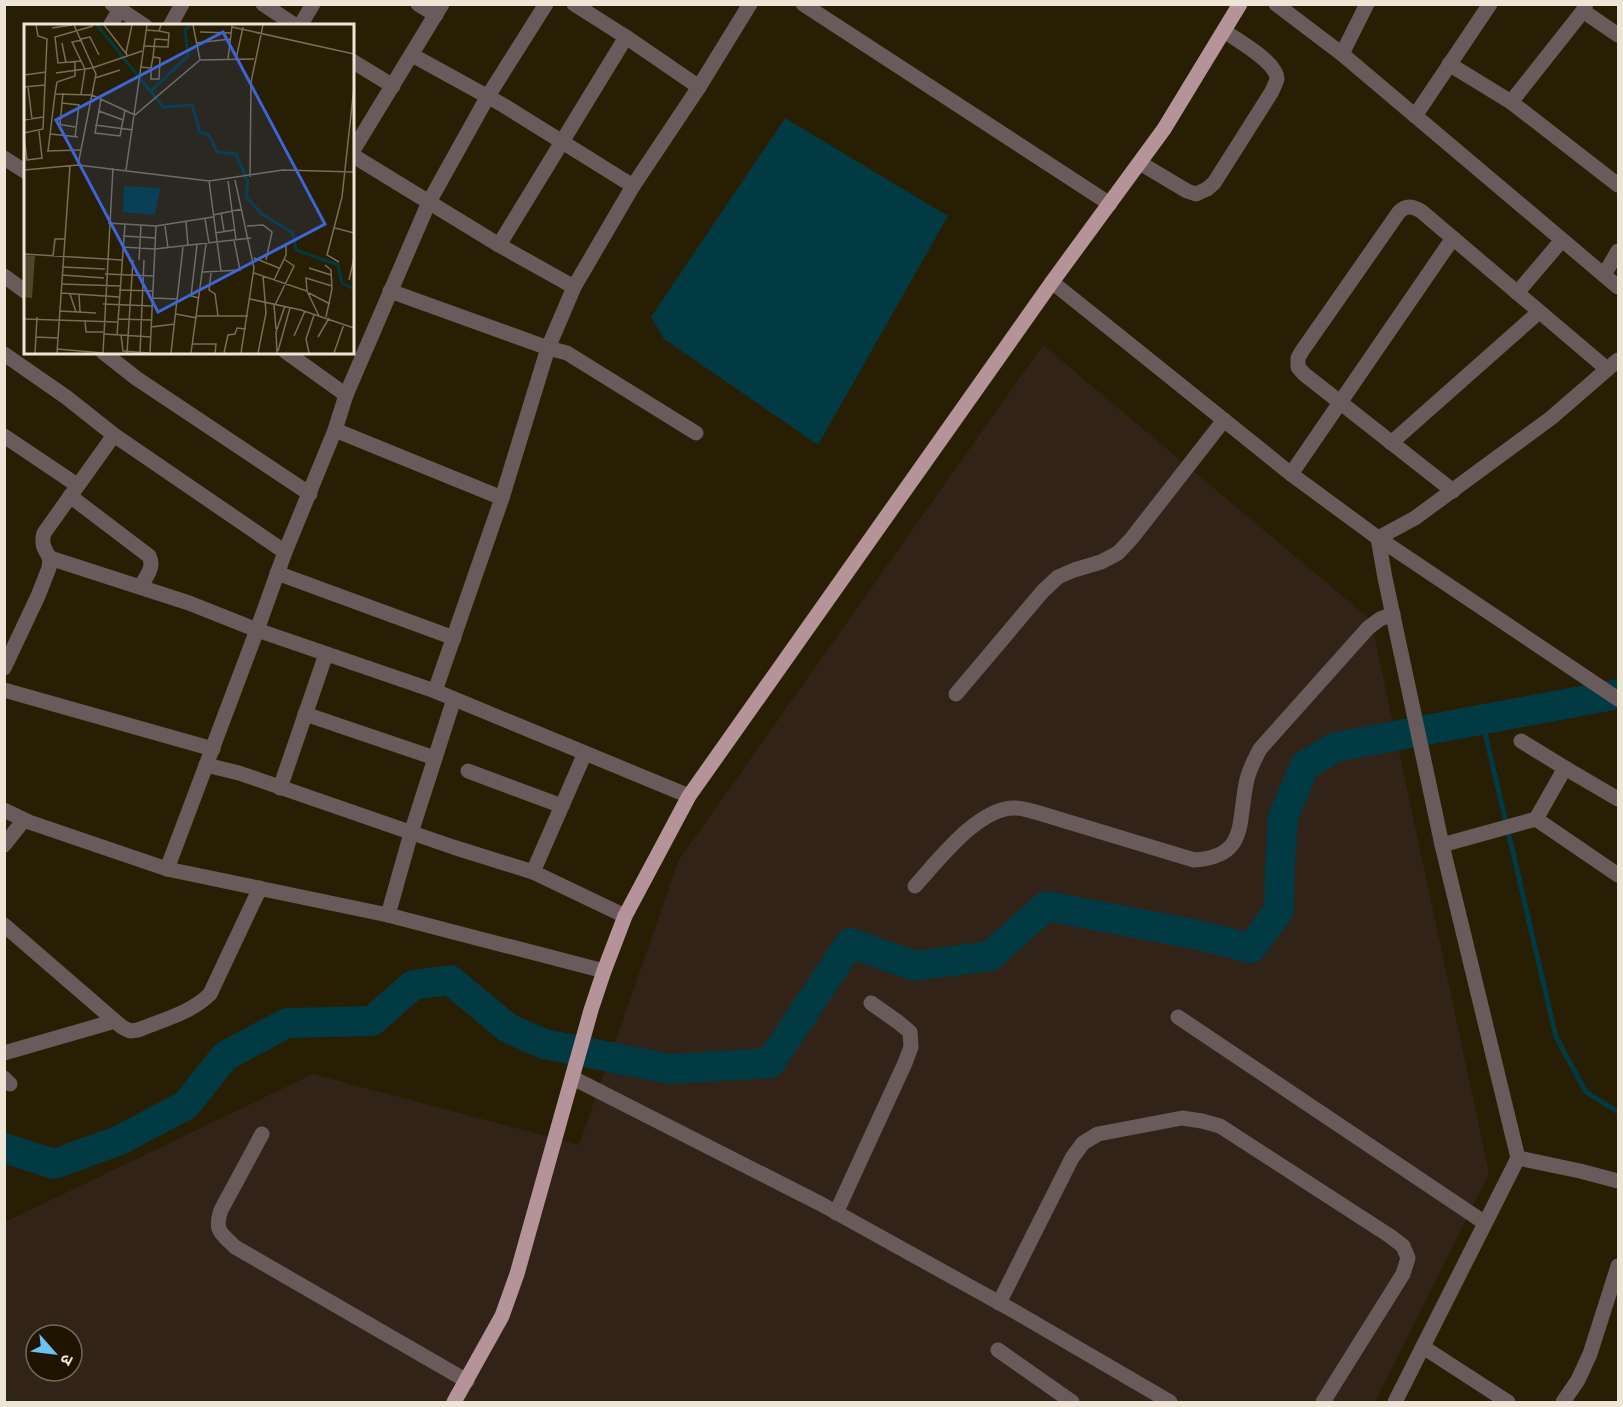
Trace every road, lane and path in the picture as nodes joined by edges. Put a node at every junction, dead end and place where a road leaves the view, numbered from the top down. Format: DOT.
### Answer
graph roads {
  1 [pos="182,4"];
  2 [pos="262,4"];
  3 [pos="312,4"];
  4 [pos="418,4"];
  5 [pos="546,4"];
  6 [pos="574,4"];
  7 [pos="750,4"];
  8 [pos="803,4"];
  9 [pos="1240,4"];
  10 [pos="1276,4"];
  11 [pos="1367,4"];
  12 [pos="1490,4"];
  13 [pos="116,7"];
  14 [pos="1585,8"];
  15 [pos="439,10"];
  16 [pos="111,24"];
  17 [pos="142,24"];
  18 [pos="171,24"];
  19 [pos="295,24"];
  20 [pos="299,24"];
  21 [pos="1224,31"];
  22 [pos="1618,35"];
  23 [pos="626,37"];
  24 [pos="412,54"];
  25 [pos="1342,54"];
  26 [pos="354,62"];
  27 [pos="1449,64"];
  28 [pos="393,86"];
  29 [pos="699,87"];
  30 [pos="488,96"];
  31 [pos="1511,102"];
  32 [pos="1415,116"];
  33 [pos="561,142"];
  34 [pos="354,151"];
  35 [pos="354,155"];
  36 [pos="4,158"];
  37 [pos="1140,163"];
  38 [pos="24,169"];
  39 [pos="1618,185"];
  40 [pos="633,186"];
  41 [pos="429,202"];
  42 [pos="1110,204"];
  43 [pos="1453,238"];
  44 [pos="1562,240"];
  45 [pos="499,245"];
  46 [pos="1618,251"];
  47 [pos="1604,275"];
  48 [pos="4,276"];
  49 [pos="1052,282"];
  50 [pos="574,287"];
  51 [pos="1618,288"];
  52 [pos="24,291"];
  53 [pos="390,291"];
  54 [pos="1517,293"];
  55 [pos="1539,312"];
  56 [pos="548,348"];
  57 [pos="4,354"];
  58 [pos="106,354"];
  59 [pos="289,354"];
  60 [pos="1613,365"];
  61 [pos="346,394"];
  62 [pos="1341,403"];
  63 [pos="1224,420"];
  64 [pos="335,430"];
  65 [pos="696,433"];
  66 [pos="114,435"];
  67 [pos="4,436"];
  68 [pos="1391,443"];
  69 [pos="1291,474"];
  70 [pos="74,490"];
  71 [pos="1453,491"];
  72 [pos="310,494"];
  73 [pos="502,498"];
  74 [pos="1378,538"];
  75 [pos="285,552"];
  76 [pos="50,558"];
  77 [pos="277,573"];
  78 [pos="140,587"];
  79 [pos="1393,614"];
  80 [pos="257,630"];
  81 [pos="454,638"];
  82 [pos="326,654"];
  83 [pos="4,668"];
  84 [pos="4,690"];
  85 [pos="435,691"];
  86 [pos="956,694"];
  87 [pos="454,699"];
  88 [pos="1618,699"];
  89 [pos="305,714"];
  90 [pos="1521,741"];
  91 [pos="213,748"];
  92 [pos="585,753"];
  93 [pos="435,758"];
  94 [pos="206,765"];
  95 [pos="1565,768"];
  96 [pos="468,771"];
  97 [pos="280,788"];
  98 [pos="689,796"];
  99 [pos="1618,798"];
  100 [pos="562,806"];
  101 [pos="4,810"];
  102 [pos="24,820"];
  103 [pos="1530,821"];
  104 [pos="411,833"];
  105 [pos="4,845"];
  106 [pos="1442,845"];
  107 [pos="167,869"];
  108 [pos="533,872"];
  109 [pos="1618,875"];
  110 [pos="915,886"];
  111 [pos="260,888"];
  112 [pos="388,915"];
  113 [pos="625,916"];
  114 [pos="4,926"];
  115 [pos="604,971"];
  116 [pos="871,1003"];
  117 [pos="1178,1017"];
  118 [pos="115,1021"];
  119 [pos="4,1053"];
  120 [pos="573,1078"];
  121 [pos="262,1134"];
  122 [pos="1518,1158"];
  123 [pos="1618,1181"];
  124 [pos="836,1212"];
  125 [pos="1485,1223"];
  126 [pos="1618,1266"];
  127 [pos="999,1303"];
  128 [pos="1423,1347"];
  129 [pos="998,1350"];
  130 [pos="467,1381"];
  131 [pos="1398,1401"];
  132 [pos="454,1402"];
  133 [pos="1072,1402"];
  134 [pos="1170,1402"];
  135 [pos="1323,1402"];
  136 [pos="1508,1402"];
  137 [pos="1563,1402"];
  1 -- 18 [label="street"];
  2 -- 19 [label="street"];
  3 -- 20 [label="street"];
  4 -- 15 [label="street"];
  5 -- 30 [label="street"];
  6 -- 23 [label="street"];
  7 -- 29 [label="street"];
  8 -- 42 [label="street"];
  9 -- 21 [label="main road"];
  10 -- 25 [label="street"];
  11 -- 25 [label="street"];
  12 -- 27 [label="street"];
  13 -- 16 [label="street"];
  13 -- 17 [label="street"];
  14 -- 22 [label="street"];
  14 -- 31 [label="street"];
  15 -- 24 [label="street"];
  21 -- 37 [label="main road"];
  21 -- 37 [label="street"];
  23 -- 29 [label="street"];
  23 -- 33 [label="street"];
  24 -- 28 [label="street"];
  24 -- 30 [label="street"];
  25 -- 32 [label="street"];
  26 -- 28 [label="street"];
  27 -- 31 [label="street"];
  27 -- 32 [label="street"];
  28 -- 34 [label="street"];
  29 -- 40 [label="street"];
  30 -- 33 [label="street"];
  30 -- 41 [label="street"];
  31 -- 39 [label="street"];
  32 -- 44 [label="street"];
  33 -- 40 [label="street"];
  33 -- 45 [label="street"];
  35 -- 41 [label="street"];
  36 -- 38 [label="street"];
  37 -- 42 [label="main road"];
  40 -- 50 [label="street"];
  41 -- 45 [label="street"];
  41 -- 53 [label="street"];
  42 -- 49 [label="main road"];
  43 -- 54 [label="street"];
  43 -- 62 [label="street"];
  43 -- 62 [label="street"];
  44 -- 47 [label="street"];
  44 -- 54 [label="street"];
  45 -- 50 [label="street"];
  46 -- 47 [label="street"];
  47 -- 51 [label="street"];
  48 -- 52 [label="street"];
  49 -- 63 [label="street"];
  49 -- 98 [label="main road"];
  50 -- 56 [label="street"];
  53 -- 56 [label="street"];
  53 -- 61 [label="street"];
  54 -- 55 [label="street"];
  55 -- 60 [label="street"];
  55 -- 68 [label="street"];
  56 -- 65 [label="street"];
  56 -- 73 [label="street"];
  57 -- 66 [label="street"];
  58 -- 72 [label="street"];
  59 -- 61 [label="street"];
  60 -- 71 [label="street"];
  61 -- 64 [label="street"];
  62 -- 68 [label="street"];
  62 -- 69 [label="street"];
  63 -- 69 [label="street"];
  63 -- 86 [label="street"];
  64 -- 72 [label="street"];
  64 -- 73 [label="street"];
  66 -- 70 [label="street"];
  66 -- 75 [label="street"];
  67 -- 70 [label="street"];
  68 -- 71 [label="street"];
  69 -- 74 [label="street"];
  70 -- 76 [label="street"];
  70 -- 78 [label="street"];
  71 -- 74 [label="street"];
  72 -- 75 [label="street"];
  73 -- 81 [label="street"];
  74 -- 79 [label="street"];
  74 -- 88 [label="street"];
  75 -- 77 [label="street"];
  76 -- 78 [label="street"];
  76 -- 83 [label="street"];
  77 -- 80 [label="street"];
  77 -- 81 [label="street"];
  78 -- 80 [label="street"];
  79 -- 106 [label="street"];
  79 -- 110 [label="street"];
  80 -- 82 [label="street"];
  80 -- 91 [label="street"];
  81 -- 85 [label="street"];
  82 -- 85 [label="street"];
  82 -- 89 [label="street"];
  84 -- 91 [label="street"];
  85 -- 87 [label="street"];
  87 -- 92 [label="street"];
  87 -- 93 [label="street"];
  89 -- 93 [label="street"];
  89 -- 97 [label="street"];
  90 -- 95 [label="street"];
  91 -- 94 [label="street"];
  92 -- 98 [label="street"];
  92 -- 100 [label="street"];
  93 -- 104 [label="street"];
  94 -- 97 [label="street"];
  94 -- 107 [label="street"];
  95 -- 99 [label="street"];
  95 -- 103 [label="street"];
  96 -- 100 [label="street"];
  97 -- 104 [label="street"];
  98 -- 113 [label="main road"];
  100 -- 108 [label="street"];
  101 -- 102 [label="street"];
  102 -- 105 [label="street"];
  102 -- 107 [label="street"];
  103 -- 106 [label="street"];
  103 -- 109 [label="street"];
  104 -- 108 [label="street"];
  104 -- 112 [label="street"];
  106 -- 122 [label="street"];
  107 -- 111 [label="street"];
  108 -- 113 [label="street"];
  111 -- 112 [label="street"];
  111 -- 118 [label="street"];
  112 -- 115 [label="street"];
  113 -- 115 [label="main road"];
  114 -- 118 [label="street"];
  115 -- 120 [label="main road"];
  116 -- 124 [label="street"];
  117 -- 125 [label="street"];
  118 -- 119 [label="street"];
  120 -- 124 [label="street"];
  120 -- 130 [label="main road"];
  121 -- 130 [label="street"];
  122 -- 123 [label="street"];
  122 -- 125 [label="street"];
  124 -- 127 [label="street"];
  125 -- 128 [label="street"];
  126 -- 137 [label="street"];
  127 -- 134 [label="street"];
  127 -- 135 [label="street"];
  128 -- 131 [label="street"];
  128 -- 136 [label="street"];
  129 -- 133 [label="street"];
  130 -- 132 [label="main road"];
}
